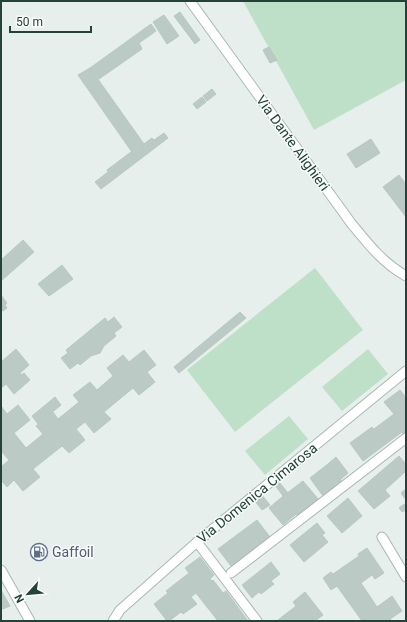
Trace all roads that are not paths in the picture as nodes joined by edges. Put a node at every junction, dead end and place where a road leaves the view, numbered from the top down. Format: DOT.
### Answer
graph roads {
  1 [pos="190,1"];
  2 [pos="406,276"];
  3 [pos="406,371"];
  4 [pos="406,438"];
  5 [pos="382,537"];
  6 [pos="197,542"];
  7 [pos="1,570"];
  8 [pos="231,573"];
  9 [pos="406,577"];
  10 [pos="30,621"];
  11 [pos="113,621"];
  12 [pos="257,621"];
  1 -- 2 [label="street, Via Dante Alighieri"];
  3 -- 6 [label="street, Via Domenica Cimarosa"];
  4 -- 8 [label="street"];
  5 -- 9 [label="street"];
  6 -- 11 [label="street, Via Domenica Cimarosa"];
  6 -- 12 [label="street"];
  7 -- 10 [label="street"];
}
